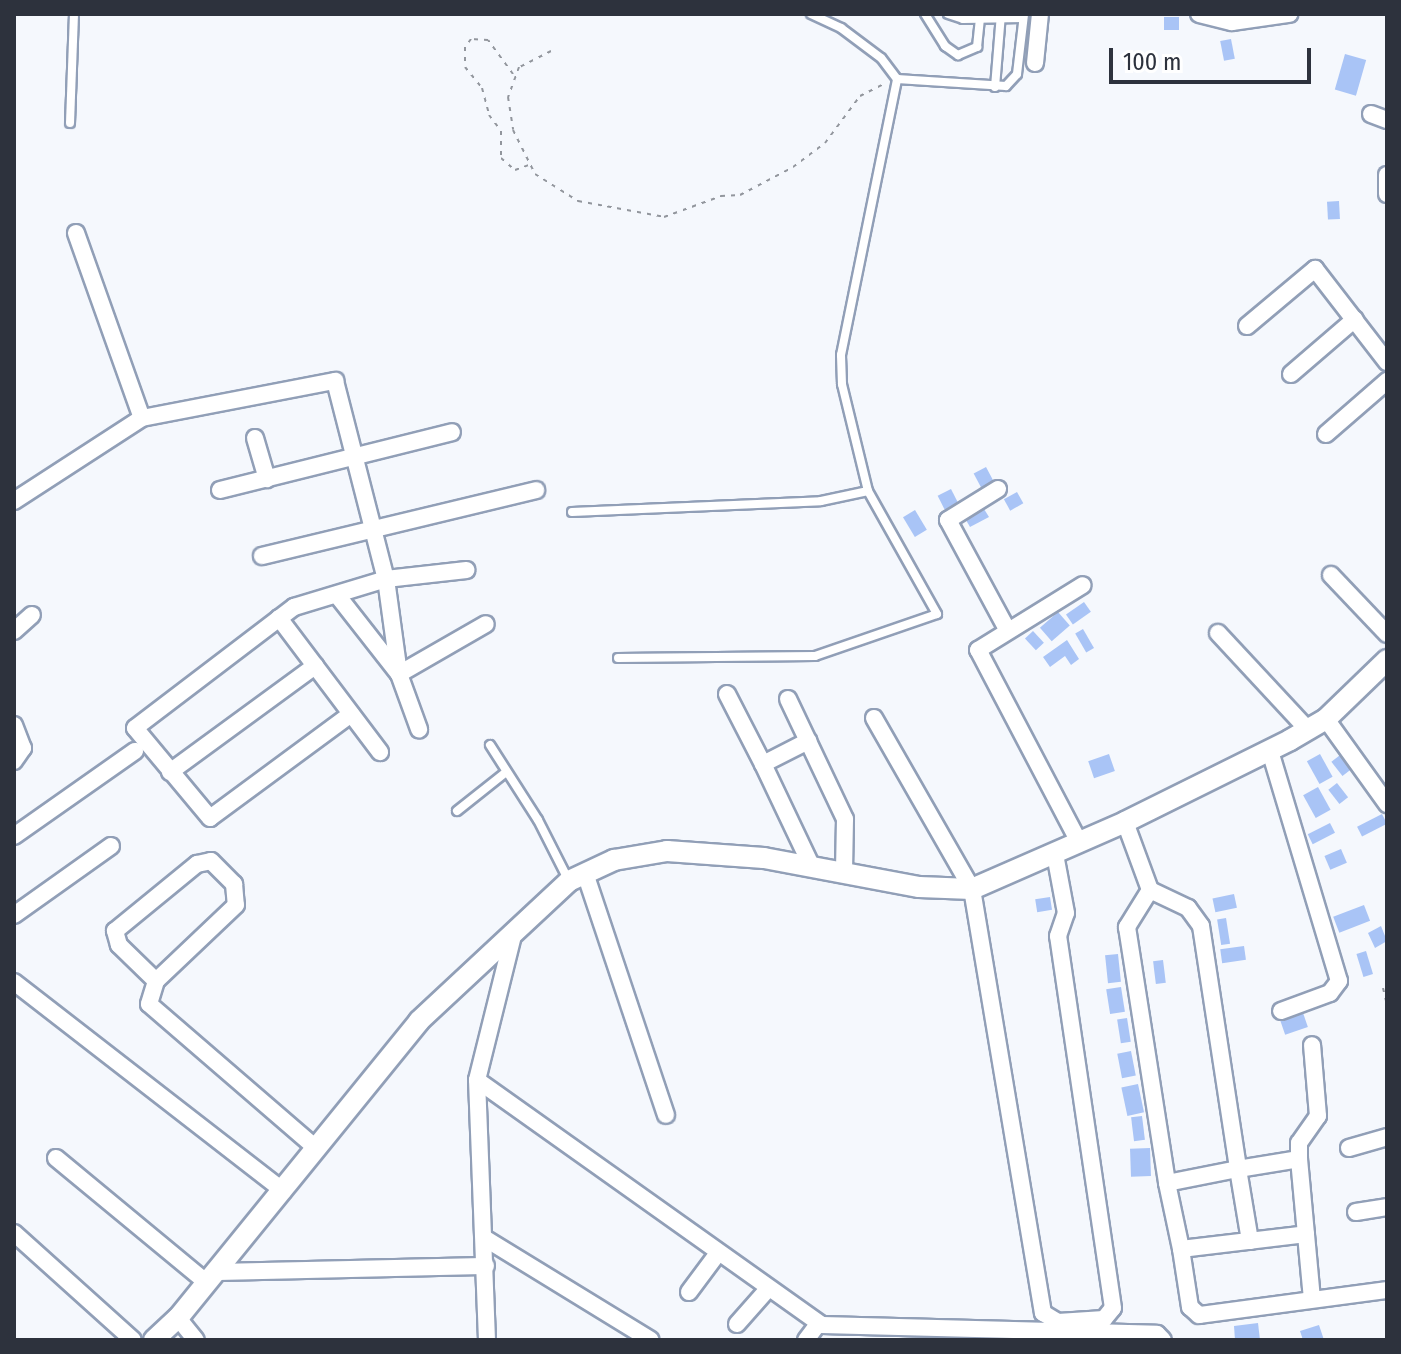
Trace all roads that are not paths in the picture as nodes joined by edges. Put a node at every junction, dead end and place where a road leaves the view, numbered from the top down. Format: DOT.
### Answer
graph roads {
  1 [pos="74,14"];
  2 [pos="811,14"];
  3 [pos="925,14"];
  4 [pos="948,14"];
  5 [pos="1289,14"];
  6 [pos="1029,15"];
  7 [pos="1206,15"];
  8 [pos="1000,16"];
  9 [pos="1269,16"];
  10 [pos="980,19"];
  11 [pos="1035,63"];
  12 [pos="897,79"];
  13 [pos="995,87"];
  14 [pos="70,123"];
  15 [pos="1387,175"];
  16 [pos="1387,194"];
  17 [pos="76,233"];
  18 [pos="1355,319"];
  19 [pos="1247,326"];
  20 [pos="1387,362"];
  21 [pos="1291,374"];
  22 [pos="1387,381"];
  23 [pos="142,418"];
  24 [pos="452,432"];
  25 [pos="1326,434"];
  26 [pos="255,438"];
  27 [pos="354,458"];
  28 [pos="267,479"];
  29 [pos="998,489"];
  30 [pos="220,490"];
  31 [pos="536,490"];
  32 [pos="868,491"];
  33 [pos="14,501"];
  34 [pos="572,512"];
  35 [pos="371,526"];
  36 [pos="262,556"];
  37 [pos="466,570"];
  38 [pos="1331,575"];
  39 [pos="386,579"];
  40 [pos="1083,585"];
  41 [pos="337,595"];
  42 [pos="32,615"];
  43 [pos="279,618"];
  44 [pos="486,624"];
  45 [pos="1007,629"];
  46 [pos="14,631"];
  47 [pos="1218,633"];
  48 [pos="1387,634"];
  49 [pos="618,658"];
  50 [pos="1387,660"];
  51 [pos="315,666"];
  52 [pos="399,674"];
  53 [pos="727,694"];
  54 [pos="788,699"];
  55 [pos="351,714"];
  56 [pos="874,718"];
  57 [pos="1326,719"];
  58 [pos="14,725"];
  59 [pos="419,729"];
  60 [pos="1308,730"];
  61 [pos="808,741"];
  62 [pos="490,745"];
  63 [pos="135,751"];
  64 [pos="1270,751"];
  65 [pos="380,752"];
  66 [pos="14,761"];
  67 [pos="763,764"];
  68 [pos="170,772"];
  69 [pos="506,772"];
  70 [pos="1387,804"];
  71 [pos="457,811"];
  72 [pos="1125,822"];
  73 [pos="14,836"];
  74 [pos="1079,842"];
  75 [pos="111,846"];
  76 [pos="1055,854"];
  77 [pos="812,867"];
  78 [pos="844,873"];
  79 [pos="577,877"];
  80 [pos="972,889"];
  81 [pos="1150,890"];
  82 [pos="14,915"];
  83 [pos="514,932"];
  84 [pos="156,981"];
  85 [pos="14,982"];
  86 [pos="1281,1011"];
  87 [pos="1312,1045"];
  88 [pos="477,1080"];
  89 [pos="666,1115"];
  90 [pos="1387,1137"];
  91 [pos="1349,1148"];
  92 [pos="317,1149"];
  93 [pos="56,1158"];
  94 [pos="1299,1159"];
  95 [pos="1238,1169"];
  96 [pos="1167,1183"];
  97 [pos="283,1191"];
  98 [pos="1387,1207"];
  99 [pos="1356,1212"];
  100 [pos="14,1233"];
  101 [pos="1306,1234"];
  102 [pos="486,1239"];
  103 [pos="1250,1241"];
  104 [pos="1181,1249"];
  105 [pos="718,1253"];
  106 [pos="486,1266"];
  107 [pos="211,1278"];
  108 [pos="768,1289"];
  109 [pos="1387,1290"];
  110 [pos="689,1292"];
  111 [pos="1312,1298"];
  112 [pos="737,1324"];
  113 [pos="175,1328"];
  114 [pos="821,1329"];
  115 [pos="962,1336"];
  116 [pos="133,1340"];
  117 [pos="154,1340"];
  118 [pos="196,1340"];
  119 [pos="487,1340"];
  120 [pos="651,1340"];
  121 [pos="806,1340"];
  122 [pos="1163,1340"];
  1 -- 14 [label="lane"];
  2 -- 12 [label="lane"];
  3 -- 10 [label="lane"];
  4 -- 10 [label="lane"];
  5 -- 9 [label="street"];
  6 -- 8 [label="lane"];
  6 -- 11 [label="street"];
  6 -- 13 [label="lane"];
  7 -- 9 [label="street"];
  8 -- 10 [label="lane"];
  8 -- 13 [label="lane"];
  12 -- 13 [label="lane"];
  12 -- 32 [label="lane"];
  15 -- 16 [label="street"];
  17 -- 23 [label="street"];
  18 -- 19 [label="street"];
  18 -- 20 [label="street"];
  18 -- 21 [label="street"];
  22 -- 25 [label="street"];
  23 -- 27 [label="street"];
  23 -- 33 [label="street"];
  24 -- 27 [label="street"];
  26 -- 28 [label="street"];
  27 -- 28 [label="street"];
  27 -- 35 [label="street"];
  28 -- 30 [label="street"];
  29 -- 45 [label="street"];
  31 -- 35 [label="street"];
  32 -- 34 [label="lane"];
  32 -- 49 [label="lane"];
  35 -- 36 [label="street"];
  35 -- 39 [label="street"];
  37 -- 39 [label="street"];
  38 -- 48 [label="street"];
  39 -- 41 [label="street"];
  39 -- 52 [label="street"];
  40 -- 45 [label="street"];
  41 -- 43 [label="street"];
  41 -- 52 [label="street"];
  42 -- 46 [label="street"];
  43 -- 51 [label="street"];
  43 -- 68 [label="street"];
  44 -- 52 [label="street"];
  45 -- 74 [label="street"];
  47 -- 60 [label="street"];
  50 -- 57 [label="street"];
  51 -- 55 [label="street"];
  51 -- 68 [label="street"];
  52 -- 59 [label="street"];
  53 -- 67 [label="street"];
  54 -- 61 [label="street"];
  55 -- 65 [label="street"];
  55 -- 68 [label="street"];
  56 -- 80 [label="street"];
  57 -- 60 [label="street"];
  57 -- 70 [label="street"];
  58 -- 66 [label="street"];
  60 -- 64 [label="street"];
  61 -- 67 [label="street"];
  61 -- 78 [label="street"];
  62 -- 69 [label="lane"];
  63 -- 73 [label="street"];
  64 -- 72 [label="street"];
  64 -- 86 [label="street"];
  67 -- 77 [label="street"];
  69 -- 71 [label="lane"];
  69 -- 79 [label="lane"];
  72 -- 74 [label="street"];
  72 -- 81 [label="street"];
  74 -- 76 [label="street"];
  75 -- 82 [label="street"];
  76 -- 80 [label="street"];
  76 -- 80 [label="street"];
  77 -- 78 [label="street"];
  77 -- 79 [label="street"];
  78 -- 80 [label="street"];
  79 -- 83 [label="street"];
  79 -- 89 [label="street"];
  81 -- 95 [label="street"];
  81 -- 96 [label="street"];
  83 -- 88 [label="street"];
  83 -- 92 [label="street"];
  84 -- 84 [label="street"];
  84 -- 92 [label="street"];
  85 -- 97 [label="street"];
  87 -- 94 [label="street"];
  88 -- 102 [label="street"];
  88 -- 105 [label="street"];
  90 -- 91 [label="street"];
  92 -- 97 [label="street"];
  93 -- 107 [label="street"];
  94 -- 95 [label="street"];
  94 -- 101 [label="street"];
  95 -- 96 [label="street"];
  95 -- 103 [label="street"];
  96 -- 104 [label="street"];
  97 -- 107 [label="street"];
  98 -- 99 [label="street"];
  100 -- 116 [label="street"];
  101 -- 103 [label="street"];
  101 -- 111 [label="street"];
  102 -- 106 [label="street"];
  102 -- 120 [label="street"];
  103 -- 104 [label="street"];
  104 -- 111 [label="street"];
  105 -- 108 [label="street"];
  105 -- 110 [label="street"];
  106 -- 107 [label="street"];
  106 -- 119 [label="street"];
  107 -- 113 [label="street"];
  108 -- 112 [label="street"];
  108 -- 114 [label="street"];
  109 -- 111 [label="street"];
  113 -- 117 [label="street"];
  113 -- 118 [label="street"];
  114 -- 115 [label="street"];
  114 -- 121 [label="street"];
  115 -- 122 [label="street"];
}
